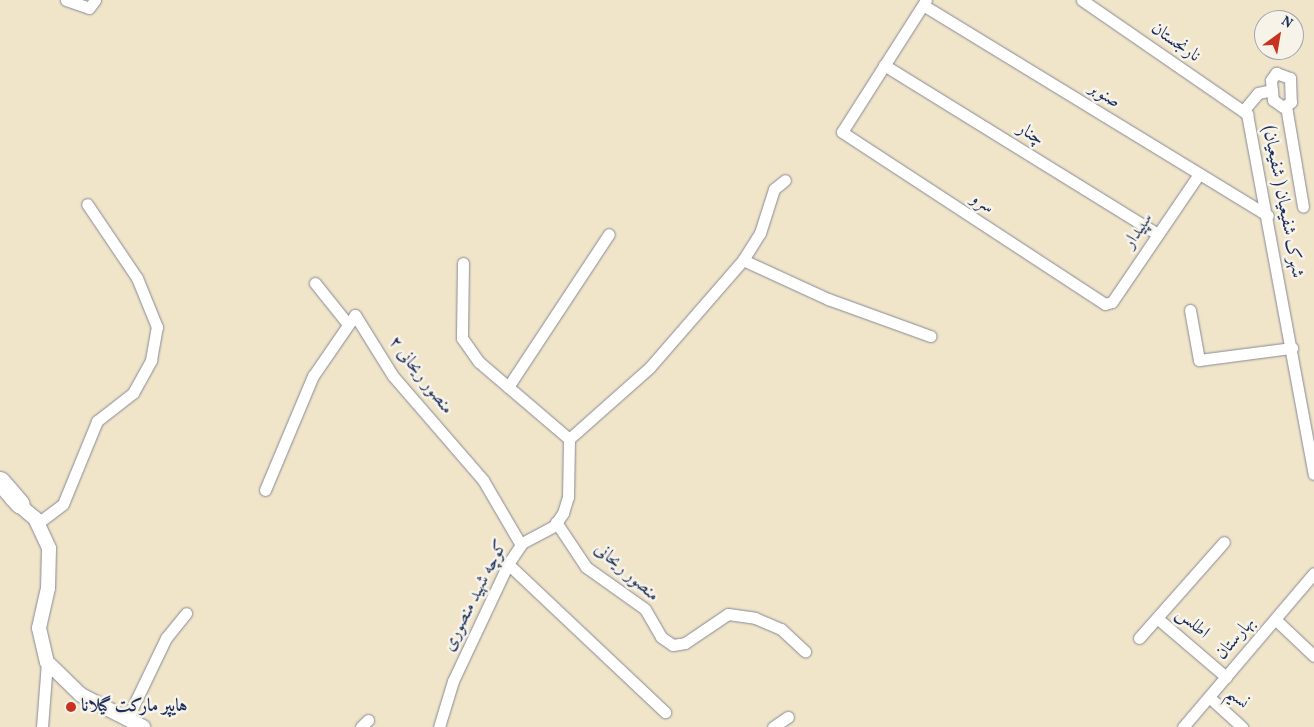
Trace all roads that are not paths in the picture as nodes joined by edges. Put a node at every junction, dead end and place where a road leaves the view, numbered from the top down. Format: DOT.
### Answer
graph roads {
  1 [pos="66,0"];
  2 [pos="95,0"];
  3 [pos="1082,0"];
  4 [pos="924,3"];
  5 [pos="884,65"];
  6 [pos="1272,90"];
  7 [pos="1286,106"];
  8 [pos="1245,113"];
  9 [pos="1199,174"];
  10 [pos="785,180"];
  11 [pos="87,204"];
  12 [pos="1303,207"];
  13 [pos="1268,216"];
  14 [pos="609,234"];
  15 [pos="1158,234"];
  16 [pos="743,260"];
  17 [pos="463,263"];
  18 [pos="315,283"];
  19 [pos="1105,304"];
  20 [pos="1190,310"];
  21 [pos="347,323"];
  22 [pos="930,336"];
  23 [pos="1292,348"];
  24 [pos="508,387"];
  25 [pos="569,439"];
  26 [pos="1314,474"];
  27 [pos="0,481"];
  28 [pos="265,490"];
  29 [pos="0,492"];
  30 [pos="0,499"];
  31 [pos="20,504"];
  32 [pos="556,522"];
  33 [pos="38,523"];
  34 [pos="1224,542"];
  35 [pos="521,544"];
  36 [pos="508,564"];
  37 [pos="1314,573"];
  38 [pos="186,613"];
  39 [pos="1157,618"];
  40 [pos="1276,620"];
  41 [pos="1139,638"];
  42 [pos="805,651"];
  43 [pos="1314,656"];
  44 [pos="47,662"];
  45 [pos="1226,677"];
  46 [pos="1209,698"];
  47 [pos="665,712"];
  48 [pos="788,717"];
  49 [pos="128,718"];
  50 [pos="42,727"];
  51 [pos="142,727"];
  52 [pos="439,727"];
  53 [pos="773,727"];
  54 [pos="1183,727"];
  55 [pos="1242,727"];
  1 -- 2 [label="street"];
  3 -- 8 [label="street, نارنجستان"];
  4 -- 5 [label="street"];
  4 -- 9 [label="street, صنوبر"];
  5 -- 15 [label="street, چنار"];
  5 -- 19 [label="street, سرو"];
  6 -- 7 [label="street"];
  6 -- 7 [label="street"];
  6 -- 8 [label="street"];
  7 -- 12 [label="street"];
  8 -- 13 [label="street, شهرک شفیعیان ( شفیعیان)"];
  9 -- 13 [label="street, صنوبر"];
  9 -- 15 [label="street, سپیدار"];
  10 -- 16 [label="street"];
  11 -- 33 [label="street"];
  13 -- 23 [label="street, شهرک شفیعیان ( شفیعیان)"];
  14 -- 24 [label="street"];
  15 -- 19 [label="street, سپیدار"];
  16 -- 22 [label="street"];
  16 -- 25 [label="street"];
  17 -- 24 [label="street"];
  18 -- 21 [label="street"];
  20 -- 23 [label="street"];
  21 -- 28 [label="street"];
  21 -- 35 [label="street, منصور ریحانی ۲"];
  23 -- 26 [label="street, شهرک شفیعیان ( شفیعیان)"];
  24 -- 25 [label="street"];
  25 -- 32 [label="street"];
  27 -- 31 [label="highway"];
  29 -- 31 [label="street"];
  30 -- 31 [label="highway"];
  31 -- 33 [label="street"];
  32 -- 35 [label="street, کوچه شهید منصوری"];
  32 -- 42 [label="street, منصور ریحانی"];
  33 -- 44 [label="street"];
  34 -- 39 [label="street"];
  35 -- 36 [label="street, کوچه شهید منصوری"];
  36 -- 47 [label="street"];
  36 -- 52 [label="street, کوچه شهید منصوری"];
  37 -- 40 [label="street, بهارستان"];
  38 -- 49 [label="street"];
  39 -- 41 [label="street"];
  39 -- 45 [label="street, اطلس"];
  40 -- 43 [label="street"];
  40 -- 45 [label="street, بهارستان"];
  44 -- 49 [label="street"];
  44 -- 50 [label="street"];
  45 -- 46 [label="street, بهارستان"];
  46 -- 54 [label="street, بهارستان"];
  46 -- 55 [label="street, نسیم"];
  48 -- 53 [label="street"];
  49 -- 51 [label="street"];
}
